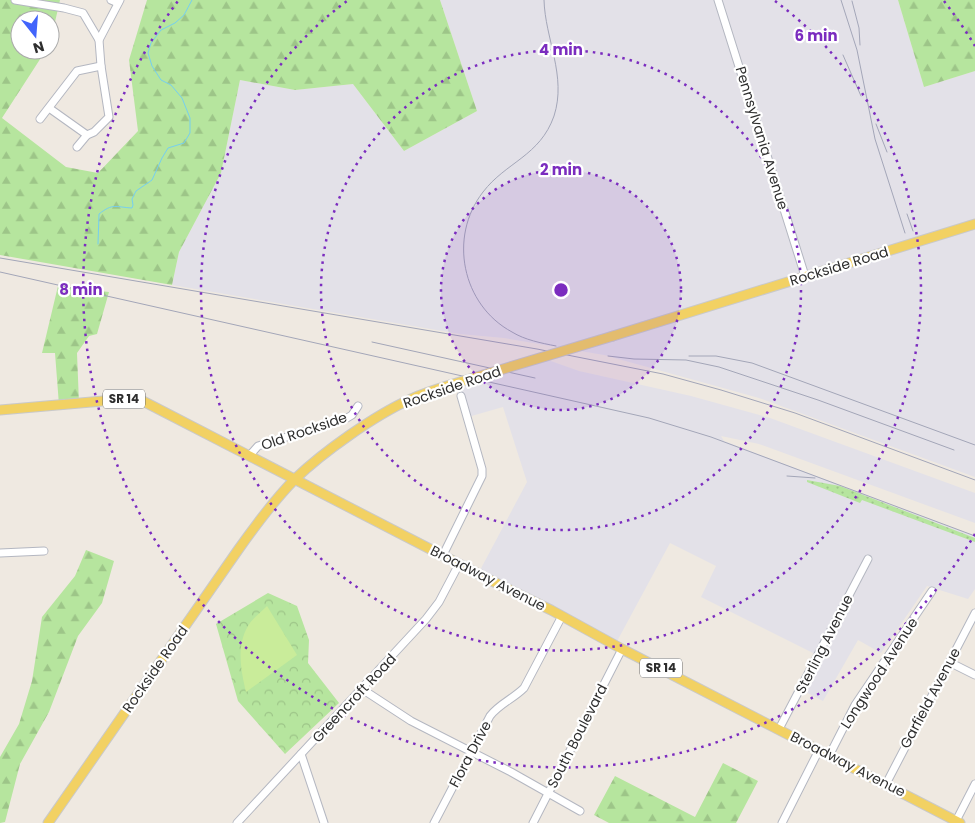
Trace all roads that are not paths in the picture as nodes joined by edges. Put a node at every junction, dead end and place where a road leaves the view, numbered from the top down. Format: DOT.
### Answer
graph roads {
  1 [pos="15,0"];
  2 [pos="718,0"];
  3 [pos="116,1"];
  4 [pos="99,40"];
  5 [pos="100,66"];
  6 [pos="49,108"];
  7 [pos="40,119"];
  8 [pos="87,135"];
  9 [pos="78,147"];
  10 [pos="975,224"];
  11 [pos="805,276"];
  12 [pos="462,396"];
  13 [pos="358,406"];
  14 [pos="0,410"];
  15 [pos="250,455"];
  16 [pos="296,478"];
  17 [pos="44,551"];
  18 [pos="0,553"];
  19 [pos="443,555"];
  20 [pos="868,559"];
  21 [pos="459,564"];
  22 [pos="932,591"];
  23 [pos="975,613"];
  24 [pos="562,616"];
  25 [pos="622,649"];
  26 [pos="949,662"];
  27 [pos="975,675"];
  28 [pos="362,689"];
  29 [pos="779,729"];
  30 [pos="819,750"];
  31 [pos="471,752"];
  32 [pos="301,754"];
  33 [pos="829,756"];
  34 [pos="886,784"];
  35 [pos="975,784"];
  36 [pos="548,793"];
  37 [pos="580,811"];
  38 [pos="958,822"];
  39 [pos="48,823"];
  40 [pos="237,823"];
  41 [pos="324,823"];
  42 [pos="434,823"];
  43 [pos="532,823"];
  44 [pos="782,823"];
  1 -- 4 [label="street"];
  2 -- 11 [label="street, Pennsylvania Avenue"];
  3 -- 4 [label="street"];
  4 -- 5 [label="street"];
  5 -- 6 [label="street"];
  5 -- 8 [label="street"];
  6 -- 7 [label="street"];
  6 -- 8 [label="street"];
  8 -- 9 [label="street"];
  10 -- 11 [label="main road, Rockside Road"];
  11 -- 16 [label="main road, Rockside Road, bridge"];
  12 -- 19 [label="street"];
  13 -- 15 [label="street, Old Rockside"];
  14 -- 15 [label="main road, Broadway Avenue / SR 14"];
  15 -- 16 [label="main road, Broadway Avenue / SR 14"];
  16 -- 19 [label="main road, Broadway Avenue / SR 14"];
  16 -- 39 [label="main road, Rockside Road"];
  17 -- 18 [label="street"];
  19 -- 21 [label="main road, Broadway Avenue / SR 14"];
  20 -- 29 [label="street, Sterling Avenue"];
  21 -- 24 [label="main road, Broadway Avenue / SR 14"];
  21 -- 28 [label="street, Greencroft Road"];
  22 -- 33 [label="street, Longwood Avenue"];
  23 -- 26 [label="street, Garfield Avenue"];
  24 -- 25 [label="main road, Broadway Avenue / SR 14"];
  24 -- 31 [label="street, Flora Drive"];
  25 -- 29 [label="main road, Broadway Avenue / SR 14"];
  25 -- 36 [label="street, South Boulevard"];
  26 -- 27 [label="street"];
  26 -- 34 [label="street, Garfield Avenue"];
  28 -- 31 [label="street"];
  28 -- 32 [label="street, Greencroft Road"];
  29 -- 30 [label="main road, Broadway Avenue / SR 14"];
  30 -- 33 [label="main road, Broadway Avenue / SR 14"];
  30 -- 44 [label="street"];
  31 -- 36 [label="street"];
  31 -- 42 [label="street, Flora Drive"];
  32 -- 40 [label="street, Greencroft Road"];
  32 -- 41 [label="street"];
  33 -- 34 [label="main road, Broadway Avenue / SR 14"];
  34 -- 38 [label="main road, Broadway Avenue / SR 14"];
  35 -- 38 [label="street"];
  36 -- 37 [label="street"];
  36 -- 43 [label="street, South Boulevard"];
}
